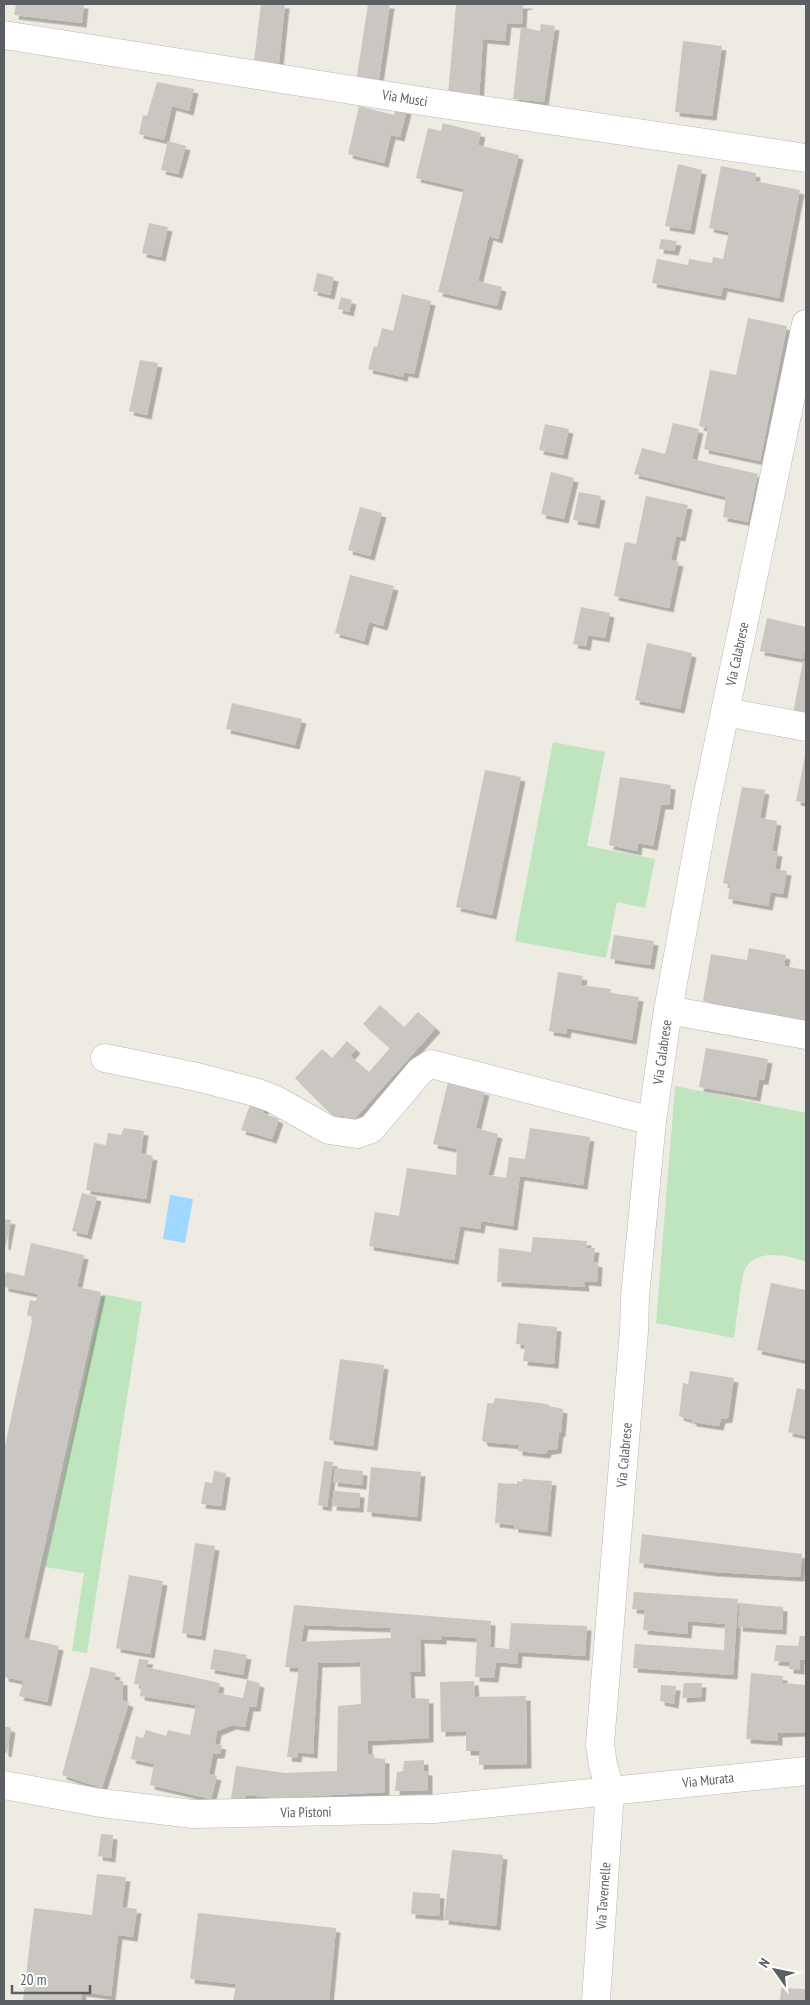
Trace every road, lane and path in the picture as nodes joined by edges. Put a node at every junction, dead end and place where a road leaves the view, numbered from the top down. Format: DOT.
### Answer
graph roads {
  1 [pos="4,35"];
  2 [pos="806,158"];
  3 [pos="806,324"];
  4 [pos="725,712"];
  5 [pos="806,727"];
  6 [pos="668,1010"];
  7 [pos="806,1035"];
  8 [pos="105,1058"];
  9 [pos="652,1121"];
  10 [pos="806,1771"];
  11 [pos="4,1786"];
  12 [pos="610,1790"];
  13 [pos="596,2001"];
  1 -- 2 [label="street, Via Musci"];
  3 -- 4 [label="street, Via Calabrese"];
  4 -- 5 [label="street"];
  4 -- 6 [label="street, Via Calabrese"];
  6 -- 7 [label="street"];
  6 -- 9 [label="street, Via Calabrese"];
  8 -- 9 [label="street"];
  9 -- 12 [label="street, Via Calabrese"];
  10 -- 12 [label="street, Via Murata"];
  11 -- 12 [label="street, Via Pistoni"];
  12 -- 13 [label="street, Via Tavernelle"];
}
